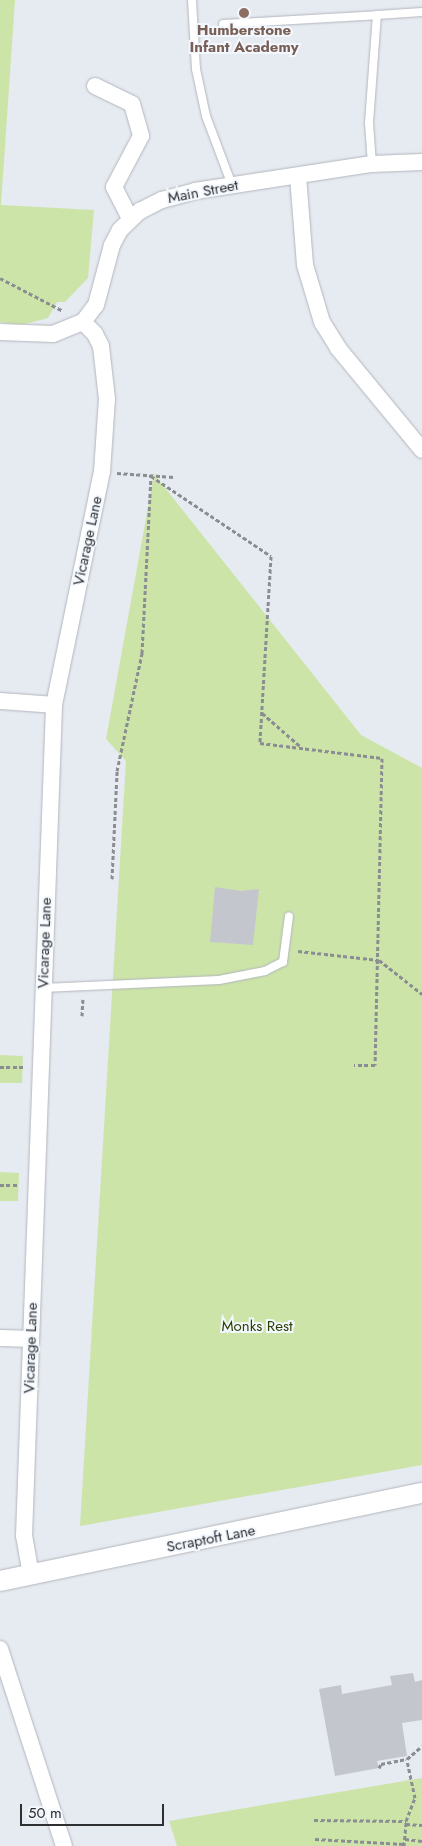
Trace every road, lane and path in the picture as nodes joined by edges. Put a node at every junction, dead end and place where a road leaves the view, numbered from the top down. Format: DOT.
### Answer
graph roads {
  1 [pos="192,0"];
  2 [pos="422,12"];
  3 [pos="377,15"];
  4 [pos="224,24"];
  5 [pos="95,86"];
  6 [pos="422,162"];
  7 [pos="372,164"];
  8 [pos="298,176"];
  9 [pos="232,185"];
  10 [pos="130,219"];
  11 [pos="0,278"];
  12 [pos="83,322"];
  13 [pos="0,332"];
  14 [pos="422,450"];
  15 [pos="102,472"];
  16 [pos="151,476"];
  17 [pos="174,477"];
  18 [pos="0,701"];
  19 [pos="54,705"];
  20 [pos="262,713"];
  21 [pos="302,748"];
  22 [pos="112,879"];
  23 [pos="289,916"];
  24 [pos="284,950"];
  25 [pos="379,960"];
  26 [pos="43,988"];
  27 [pos="422,994"];
  28 [pos="354,1065"];
  29 [pos="0,1067"];
  30 [pos="41,1067"];
  31 [pos="0,1338"];
  32 [pos="31,1339"];
  33 [pos="422,1493"];
  34 [pos="31,1575"];
  35 [pos="0,1581"];
  36 [pos="0,1649"];
  37 [pos="422,1746"];
  38 [pos="408,1759"];
  39 [pos="379,1768"];
  40 [pos="415,1798"];
  41 [pos="422,1798"];
  42 [pos="314,1820"];
  43 [pos="406,1823"];
  44 [pos="422,1825"];
  45 [pos="315,1839"];
  46 [pos="422,1841"];
  47 [pos="404,1843"];
  48 [pos="64,1846"];
  1 -- 9 [label="lane"];
  2 -- 3 [label="lane"];
  3 -- 4 [label="lane"];
  3 -- 7 [label="lane"];
  5 -- 10 [label="street"];
  6 -- 7 [label="street, Main Street"];
  7 -- 8 [label="street, Main Street"];
  8 -- 9 [label="street, Main Street"];
  8 -- 14 [label="street"];
  9 -- 10 [label="street, Main Street"];
  10 -- 12 [label="street, Main Street"];
  11 -- 12 [label="path"];
  12 -- 13 [label="street"];
  12 -- 15 [label="street, Vicarage Lane"];
  15 -- 16 [label="path"];
  15 -- 19 [label="street, Vicarage Lane"];
  16 -- 17 [label="path"];
  16 -- 20 [label="path"];
  16 -- 22 [label="path"];
  18 -- 19 [label="street"];
  19 -- 26 [label="street, Vicarage Lane"];
  20 -- 21 [label="path"];
  20 -- 21 [label="path"];
  21 -- 25 [label="path"];
  23 -- 24 [label="lane"];
  24 -- 25 [label="path"];
  24 -- 26 [label="lane"];
  25 -- 27 [label="path"];
  25 -- 28 [label="path"];
  26 -- 30 [label="street, Vicarage Lane"];
  29 -- 30 [label="path"];
  30 -- 32 [label="street, Vicarage Lane"];
  31 -- 32 [label="street"];
  32 -- 34 [label="street, Vicarage Lane"];
  33 -- 34 [label="street, Scraptoft Lane"];
  34 -- 35 [label="street, Scraptoft Lane"];
  36 -- 48 [label="street"];
  37 -- 38 [label="path"];
  38 -- 39 [label="path"];
  38 -- 40 [label="path"];
  40 -- 41 [label="path"];
  40 -- 43 [label="path"];
  42 -- 43 [label="path"];
  43 -- 44 [label="path"];
  43 -- 47 [label="path"];
  45 -- 47 [label="path"];
  46 -- 47 [label="path"];
}
